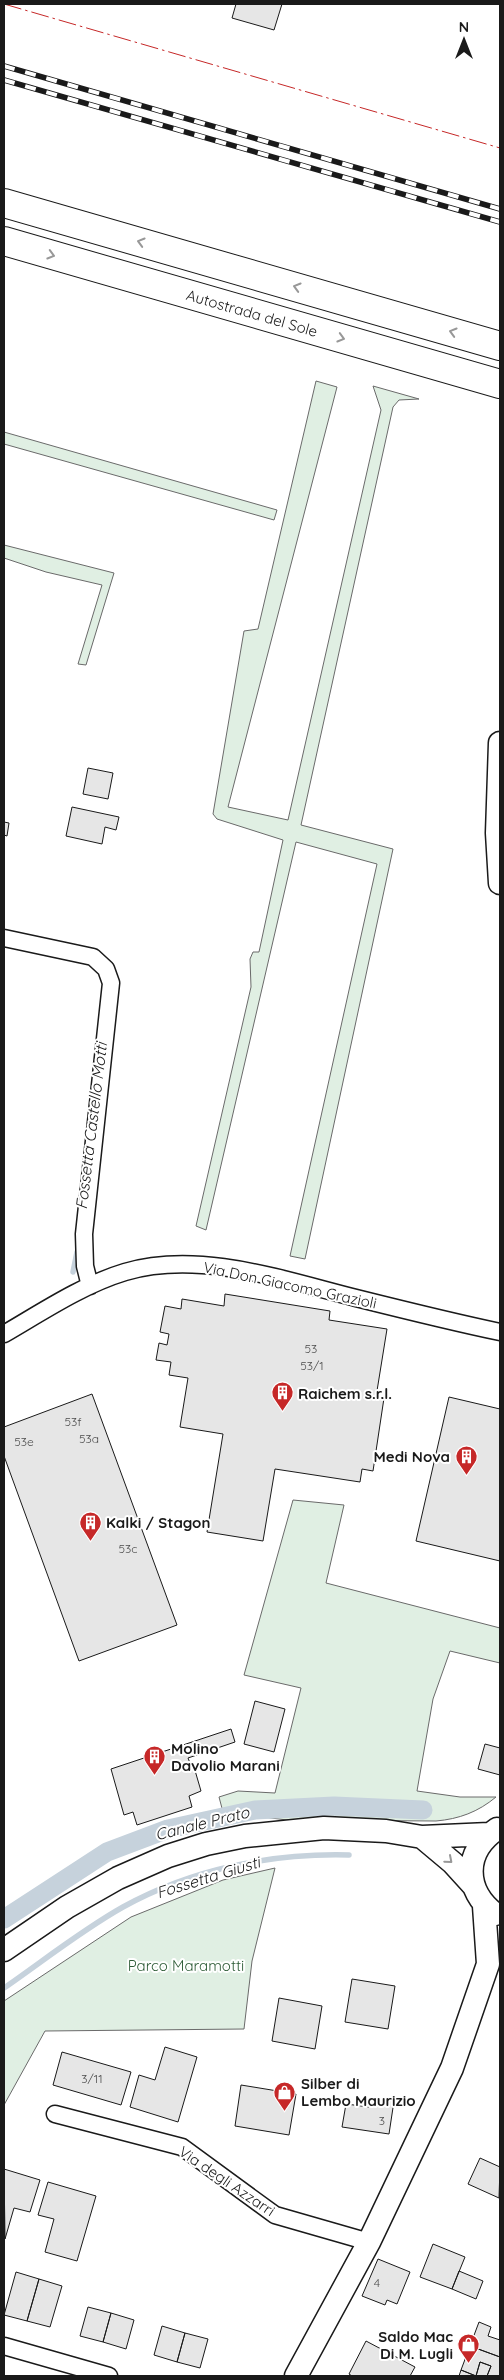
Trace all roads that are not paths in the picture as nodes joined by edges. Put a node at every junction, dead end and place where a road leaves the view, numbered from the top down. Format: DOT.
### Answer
graph roads {
  1 [pos="4,203"];
  2 [pos="4,241"];
  3 [pos="500,346"];
  4 [pos="500,384"];
  5 [pos="500,743"];
  6 [pos="500,883"];
  7 [pos="4,938"];
  8 [pos="90,1286"];
  9 [pos="500,1332"];
  10 [pos="4,1334"];
  11 [pos="495,1831"];
  12 [pos="422,1836"];
  13 [pos="473,1885"];
  14 [pos="492,1912"];
  15 [pos="4,1950"];
  16 [pos="494,1956"];
  17 [pos="55,2114"];
  18 [pos="369,2242"];
  19 [pos="4,2346"];
  20 [pos="109,2376"];
  21 [pos="296,2376"];
  3 -- 1 [label="highway, one-way"];
  2 -- 4 [label="highway, Autostrada del Sole, one-way"];
  5 -- 6 [label="main road"];
  7 -- 8 [label="street"];
  8 -- 9 [label="street, Via Don Giacomo Grazioli"];
  8 -- 10 [label="street, Via Don Giacomo Grazioli"];
  11 -- 12 [label="main road"];
  11 -- 13 [label="main road"];
  12 -- 13 [label="main road, one-way"];
  12 -- 15 [label="main road"];
  13 -- 14 [label="main road"];
  14 -- 16 [label="main road"];
  16 -- 18 [label="main road"];
  17 -- 18 [label="street, Via degli Azzarri"];
  18 -- 21 [label="main road"];
  19 -- 20 [label="street"];
}
